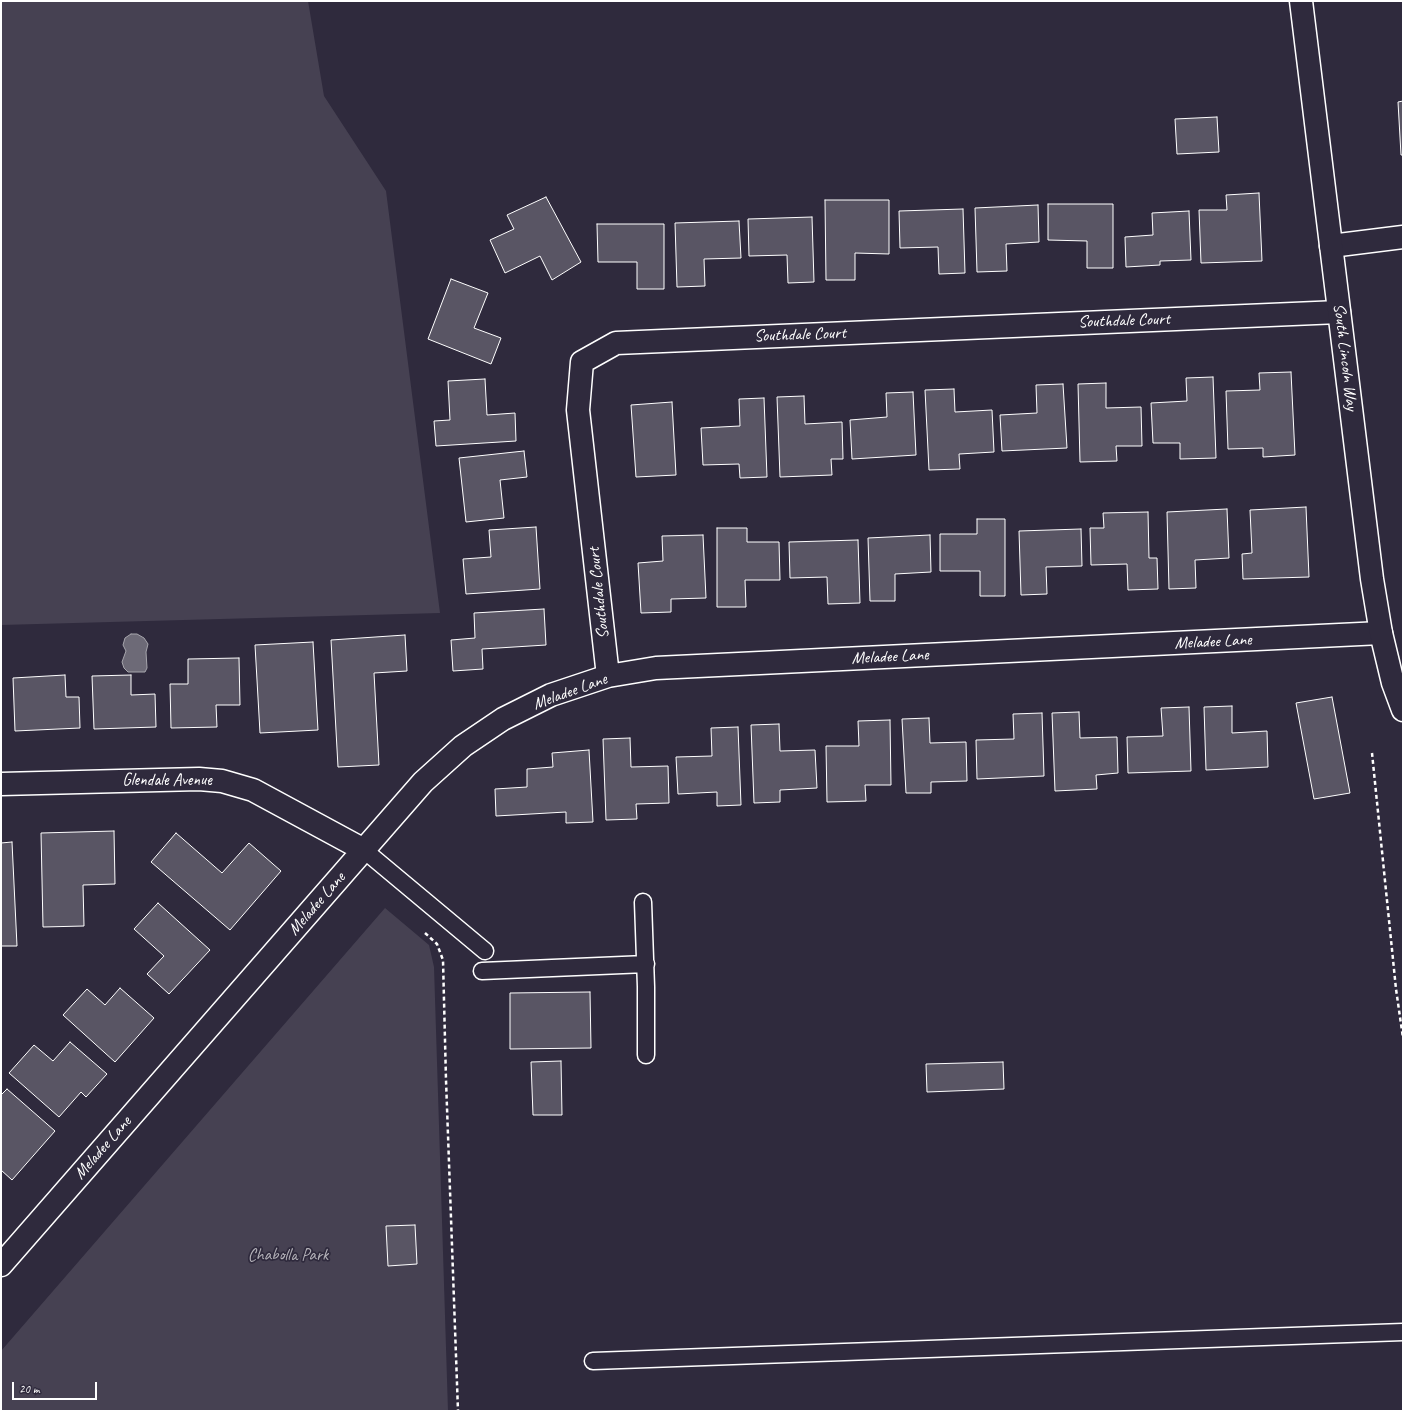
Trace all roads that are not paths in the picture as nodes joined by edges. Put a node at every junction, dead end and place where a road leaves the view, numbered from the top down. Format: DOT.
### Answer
graph roads {
  1 [pos="1301,1"];
  2 [pos="1403,237"];
  3 [pos="1331,246"];
  4 [pos="1339,312"];
  5 [pos="1381,634"];
  6 [pos="608,676"];
  7 [pos="1403,710"];
  8 [pos="1,784"];
  9 [pos="364,850"];
  10 [pos="643,902"];
  11 [pos="485,951"];
  12 [pos="646,964"];
  13 [pos="482,971"];
  14 [pos="646,1055"];
  15 [pos="1,1265"];
  16 [pos="1403,1332"];
  17 [pos="593,1361"];
  1 -- 3 [label="street, South Lincoln Way"];
  2 -- 3 [label="street"];
  3 -- 4 [label="street, South Lincoln Way"];
  4 -- 5 [label="street, South Lincoln Way"];
  4 -- 6 [label="street, Southdale Court"];
  5 -- 6 [label="street, Meladee Lane"];
  5 -- 7 [label="street, South Lincoln Way"];
  6 -- 9 [label="street, Meladee Lane"];
  8 -- 9 [label="street, Glendale Avenue"];
  9 -- 11 [label="lane"];
  9 -- 15 [label="street, Meladee Lane"];
  10 -- 12 [label="lane"];
  12 -- 13 [label="lane"];
  12 -- 14 [label="lane"];
  16 -- 17 [label="lane"];
}
